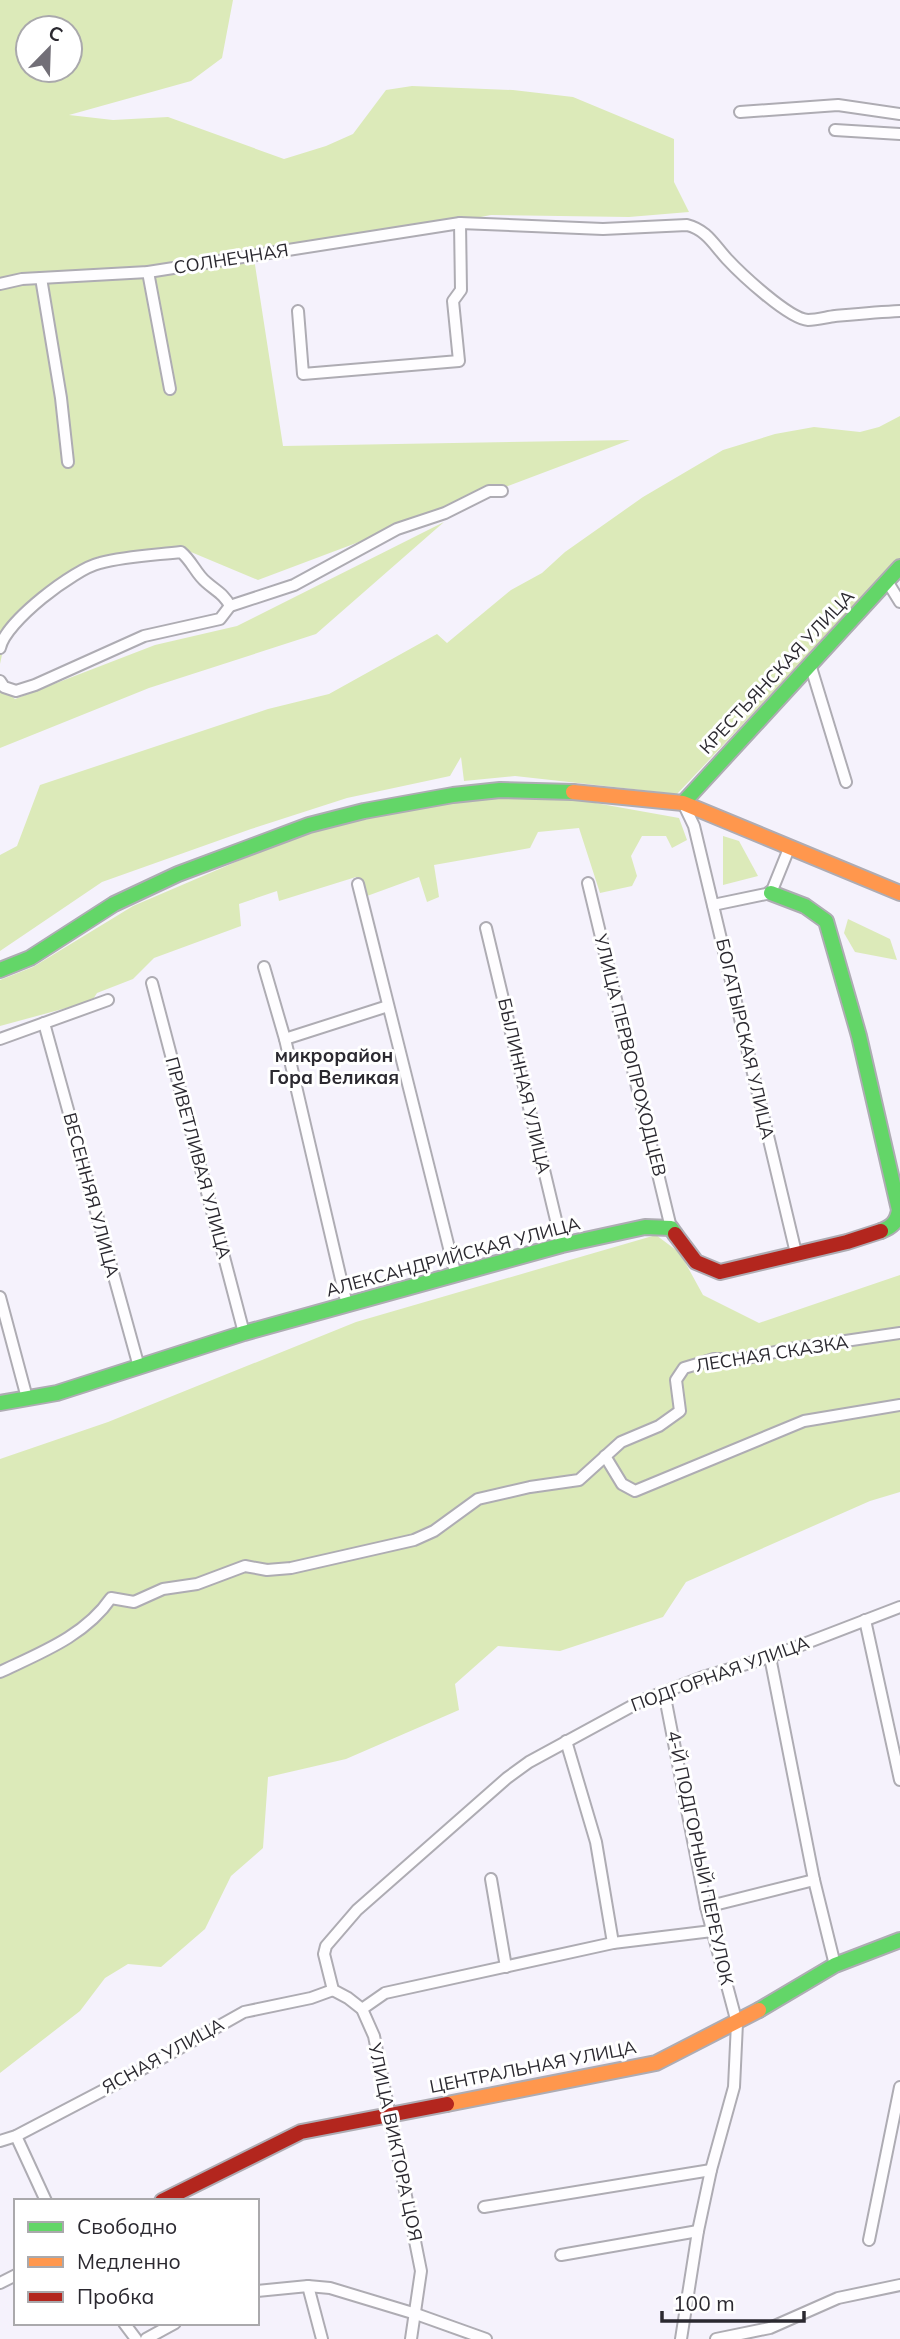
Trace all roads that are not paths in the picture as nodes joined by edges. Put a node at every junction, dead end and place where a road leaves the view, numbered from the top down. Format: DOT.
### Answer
graph roads {
  1 [pos="740,112"];
  2 [pos="899,114"];
  3 [pos="835,130"];
  4 [pos="898,134"];
  5 [pos="460,223"];
  6 [pos="148,272"];
  7 [pos="41,278"];
  8 [pos="0,284"];
  9 [pos="298,311"];
  10 [pos="900,311"];
  11 [pos="170,389"];
  12 [pos="68,462"];
  13 [pos="502,491"];
  14 [pos="900,567"];
  15 [pos="887,581"];
  16 [pos="900,601"];
  17 [pos="230,606"];
  18 [pos="0,648"];
  19 [pos="810,664"];
  20 [pos="0,681"];
  21 [pos="846,782"];
  22 [pos="683,803"];
  23 [pos="790,846"];
  24 [pos="588,883"];
  25 [pos="358,884"];
  26 [pos="771,893"];
  27 [pos="900,893"];
  28 [pos="713,905"];
  29 [pos="486,928"];
  30 [pos="264,967"];
  31 [pos="0,970"];
  32 [pos="152,983"];
  33 [pos="108,1000"];
  34 [pos="388,1006"];
  35 [pos="44,1023"];
  36 [pos="0,1039"];
  37 [pos="285,1039"];
  38 [pos="671,1228"];
  39 [pos="562,1245"];
  40 [pos="796,1253"];
  41 [pos="456,1276"];
  42 [pos="0,1297"];
  43 [pos="347,1305"];
  44 [pos="244,1333"];
  45 [pos="900,1333"];
  46 [pos="139,1367"];
  47 [pos="27,1398"];
  48 [pos="0,1403"];
  49 [pos="900,1405"];
  50 [pos="605,1456"];
  51 [pos="900,1607"];
  52 [pos="865,1620"];
  53 [pos="770,1657"];
  54 [pos="0,1672"];
  55 [pos="664,1692"];
  56 [pos="566,1741"];
  57 [pos="900,1780"];
  58 [pos="491,1879"];
  59 [pos="814,1880"];
  60 [pos="706,1907"];
  61 [pos="712,1931"];
  62 [pos="900,1940"];
  63 [pos="613,1943"];
  64 [pos="835,1965"];
  65 [pos="506,1967"];
  66 [pos="333,1990"];
  67 [pos="362,2009"];
  68 [pos="737,2023"];
  69 [pos="900,2087"];
  70 [pos="391,2113"];
  71 [pos="16,2136"];
  72 [pos="0,2141"];
  73 [pos="711,2170"];
  74 [pos="45,2199"];
  75 [pos="166,2199"];
  76 [pos="484,2207"];
  77 [pos="698,2231"];
  78 [pos="869,2240"];
  79 [pos="561,2255"];
  80 [pos="900,2285"];
  81 [pos="308,2286"];
  82 [pos="259,2291"];
  83 [pos="416,2314"];
  84 [pos="171,2325"];
  85 [pos="771,2334"];
  86 [pos="146,2339"];
  87 [pos="322,2339"];
  88 [pos="411,2339"];
  89 [pos="486,2339"];
  90 [pos="681,2339"];
  91 [pos="716,2339"];
  1 -- 2 [label="street"];
  2 -- 4 [label="street"];
  3 -- 4 [label="street"];
  5 -- 6 [label="street, СОЛНЕЧНАЯ"];
  5 -- 9 [label="street"];
  5 -- 10 [label="street, СОЛНЕЧНАЯ"];
  6 -- 7 [label="street, СОЛНЕЧНАЯ"];
  6 -- 11 [label="street"];
  7 -- 8 [label="street, СОЛНЕЧНАЯ"];
  7 -- 12 [label="street"];
  13 -- 17 [label="street"];
  14 -- 15 [label="street, КРЕСТЬЯНСКАЯ УЛИЦА"];
  15 -- 16 [label="street"];
  15 -- 19 [label="street, КРЕСТЬЯНСКАЯ УЛИЦА"];
  17 -- 18 [label="street"];
  17 -- 20 [label="street"];
  19 -- 21 [label="street"];
  19 -- 22 [label="street, КРЕСТЬЯНСКАЯ УЛИЦА"];
  22 -- 23 [label="street"];
  22 -- 28 [label="street, БОГАТЫРСКАЯ УЛИЦА"];
  22 -- 31 [label="street"];
  23 -- 26 [label="street"];
  23 -- 27 [label="street"];
  24 -- 38 [label="street, УЛИЦА ПЕРВОПРОХОДЦЕВ"];
  25 -- 34 [label="street"];
  26 -- 28 [label="street"];
  26 -- 40 [label="street"];
  28 -- 40 [label="street, БОГАТЫРСКАЯ УЛИЦА"];
  29 -- 39 [label="street, БЫЛИННАЯ УЛИЦА"];
  30 -- 37 [label="street"];
  32 -- 44 [label="street, ПРИВЕТЛИВАЯ УЛИЦА"];
  33 -- 35 [label="street"];
  34 -- 37 [label="street"];
  34 -- 41 [label="street"];
  35 -- 36 [label="street"];
  35 -- 46 [label="street, ВЕСЕННЯЯ УЛИЦА"];
  37 -- 43 [label="street"];
  38 -- 39 [label="street, АЛЕКСАНДРИЙСКАЯ УЛИЦА"];
  38 -- 40 [label="street"];
  39 -- 41 [label="street, АЛЕКСАНДРИЙСКАЯ УЛИЦА"];
  41 -- 43 [label="street, АЛЕКСАНДРИЙСКАЯ УЛИЦА"];
  42 -- 47 [label="street"];
  43 -- 44 [label="street, АЛЕКСАНДРИЙСКАЯ УЛИЦА"];
  44 -- 46 [label="street, АЛЕКСАНДРИЙСКАЯ УЛИЦА"];
  45 -- 50 [label="street, ЛЕСНАЯ СКАЗКА"];
  46 -- 47 [label="street, АЛЕКСАНДРИЙСКАЯ УЛИЦА"];
  47 -- 48 [label="street, АЛЕКСАНДРИЙСКАЯ УЛИЦА"];
  49 -- 50 [label="street"];
  50 -- 54 [label="street, ЛЕСНАЯ СКАЗКА"];
  51 -- 52 [label="street, ПОДГОРНАЯ УЛИЦА"];
  52 -- 53 [label="street, ПОДГОРНАЯ УЛИЦА"];
  52 -- 57 [label="street"];
  53 -- 55 [label="street, ПОДГОРНАЯ УЛИЦА"];
  53 -- 59 [label="street"];
  55 -- 56 [label="street, ПОДГОРНАЯ УЛИЦА"];
  55 -- 60 [label="street, 4-Й ПОДГОРНЫЙ ПЕРЕУЛОК"];
  56 -- 63 [label="street"];
  56 -- 66 [label="street, ПОДГОРНАЯ УЛИЦА"];
  58 -- 65 [label="street"];
  59 -- 60 [label="street"];
  59 -- 64 [label="street"];
  60 -- 61 [label="street, 4-Й ПОДГОРНЫЙ ПЕРЕУЛОК"];
  61 -- 63 [label="street"];
  61 -- 68 [label="street, 4-Й ПОДГОРНЫЙ ПЕРЕУЛОК"];
  62 -- 64 [label="street, ЦЕНТРАЛЬНАЯ УЛИЦА"];
  63 -- 65 [label="street"];
  64 -- 68 [label="street, ЦЕНТРАЛЬНАЯ УЛИЦА"];
  65 -- 67 [label="street"];
  66 -- 67 [label="street"];
  66 -- 71 [label="street, ЯСНАЯ УЛИЦА"];
  67 -- 70 [label="street, УЛИЦА ВИКТОРА ЦОЯ"];
  68 -- 70 [label="street, ЦЕНТРАЛЬНАЯ УЛИЦА"];
  68 -- 73 [label="street, 4-Й ПОДГОРНЫЙ ПЕРЕУЛОК"];
  69 -- 78 [label="street"];
  70 -- 75 [label="street, ЦЕНТРАЛЬНАЯ УЛИЦА"];
  70 -- 83 [label="street, УЛИЦА ВИКТОРА ЦОЯ"];
  71 -- 72 [label="street, ЯСНАЯ УЛИЦА"];
  71 -- 74 [label="street"];
  73 -- 76 [label="street"];
  73 -- 77 [label="street, 4-Й ПОДГОРНЫЙ ПЕРЕУЛОК"];
  77 -- 79 [label="street"];
  77 -- 90 [label="street, 4-Й ПОДГОРНЫЙ ПЕРЕУЛОК"];
  80 -- 85 [label="street"];
  81 -- 82 [label="street"];
  81 -- 83 [label="street"];
  81 -- 87 [label="street"];
  83 -- 88 [label="street, УЛИЦА ВИКТОРА ЦОЯ"];
  83 -- 89 [label="street"];
  84 -- 86 [label="street"];
  85 -- 91 [label="street"];
}
